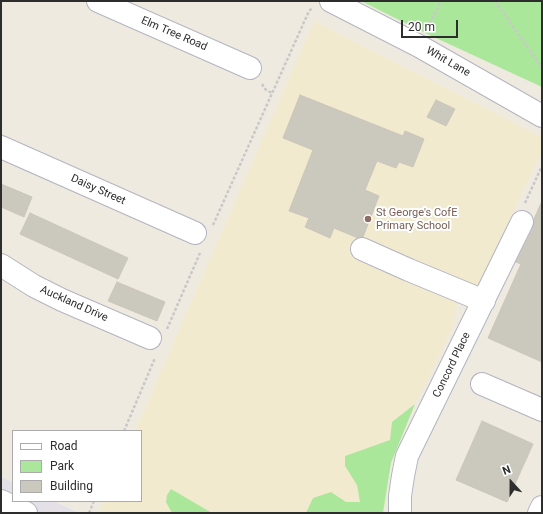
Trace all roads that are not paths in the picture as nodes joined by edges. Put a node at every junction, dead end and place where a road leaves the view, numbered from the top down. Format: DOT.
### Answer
graph roads {
  1 [pos="98,1"];
  2 [pos="323,2"];
  3 [pos="250,68"];
  4 [pos="542,116"];
  5 [pos="1,147"];
  6 [pos="522,222"];
  7 [pos="203,236"];
  8 [pos="362,249"];
  9 [pos="1,265"];
  10 [pos="484,301"];
  11 [pos="156,343"];
  12 [pos="482,384"];
  13 [pos="542,410"];
  14 [pos="1,501"];
  15 [pos="542,507"];
  16 [pos="26,513"];
  17 [pos="400,513"];
  18 [pos="539,513"];
  1 -- 3 [label="street, Elm Tree Road"];
  2 -- 4 [label="street, Whit Lane"];
  5 -- 7 [label="street, Daisy Street"];
  6 -- 10 [label="street, Concord Place"];
  8 -- 10 [label="street"];
  9 -- 11 [label="street, Auckland Drive"];
  10 -- 17 [label="street, Concord Place"];
  12 -- 13 [label="street"];
  14 -- 16 [label="street"];
  15 -- 18 [label="street"];
}
